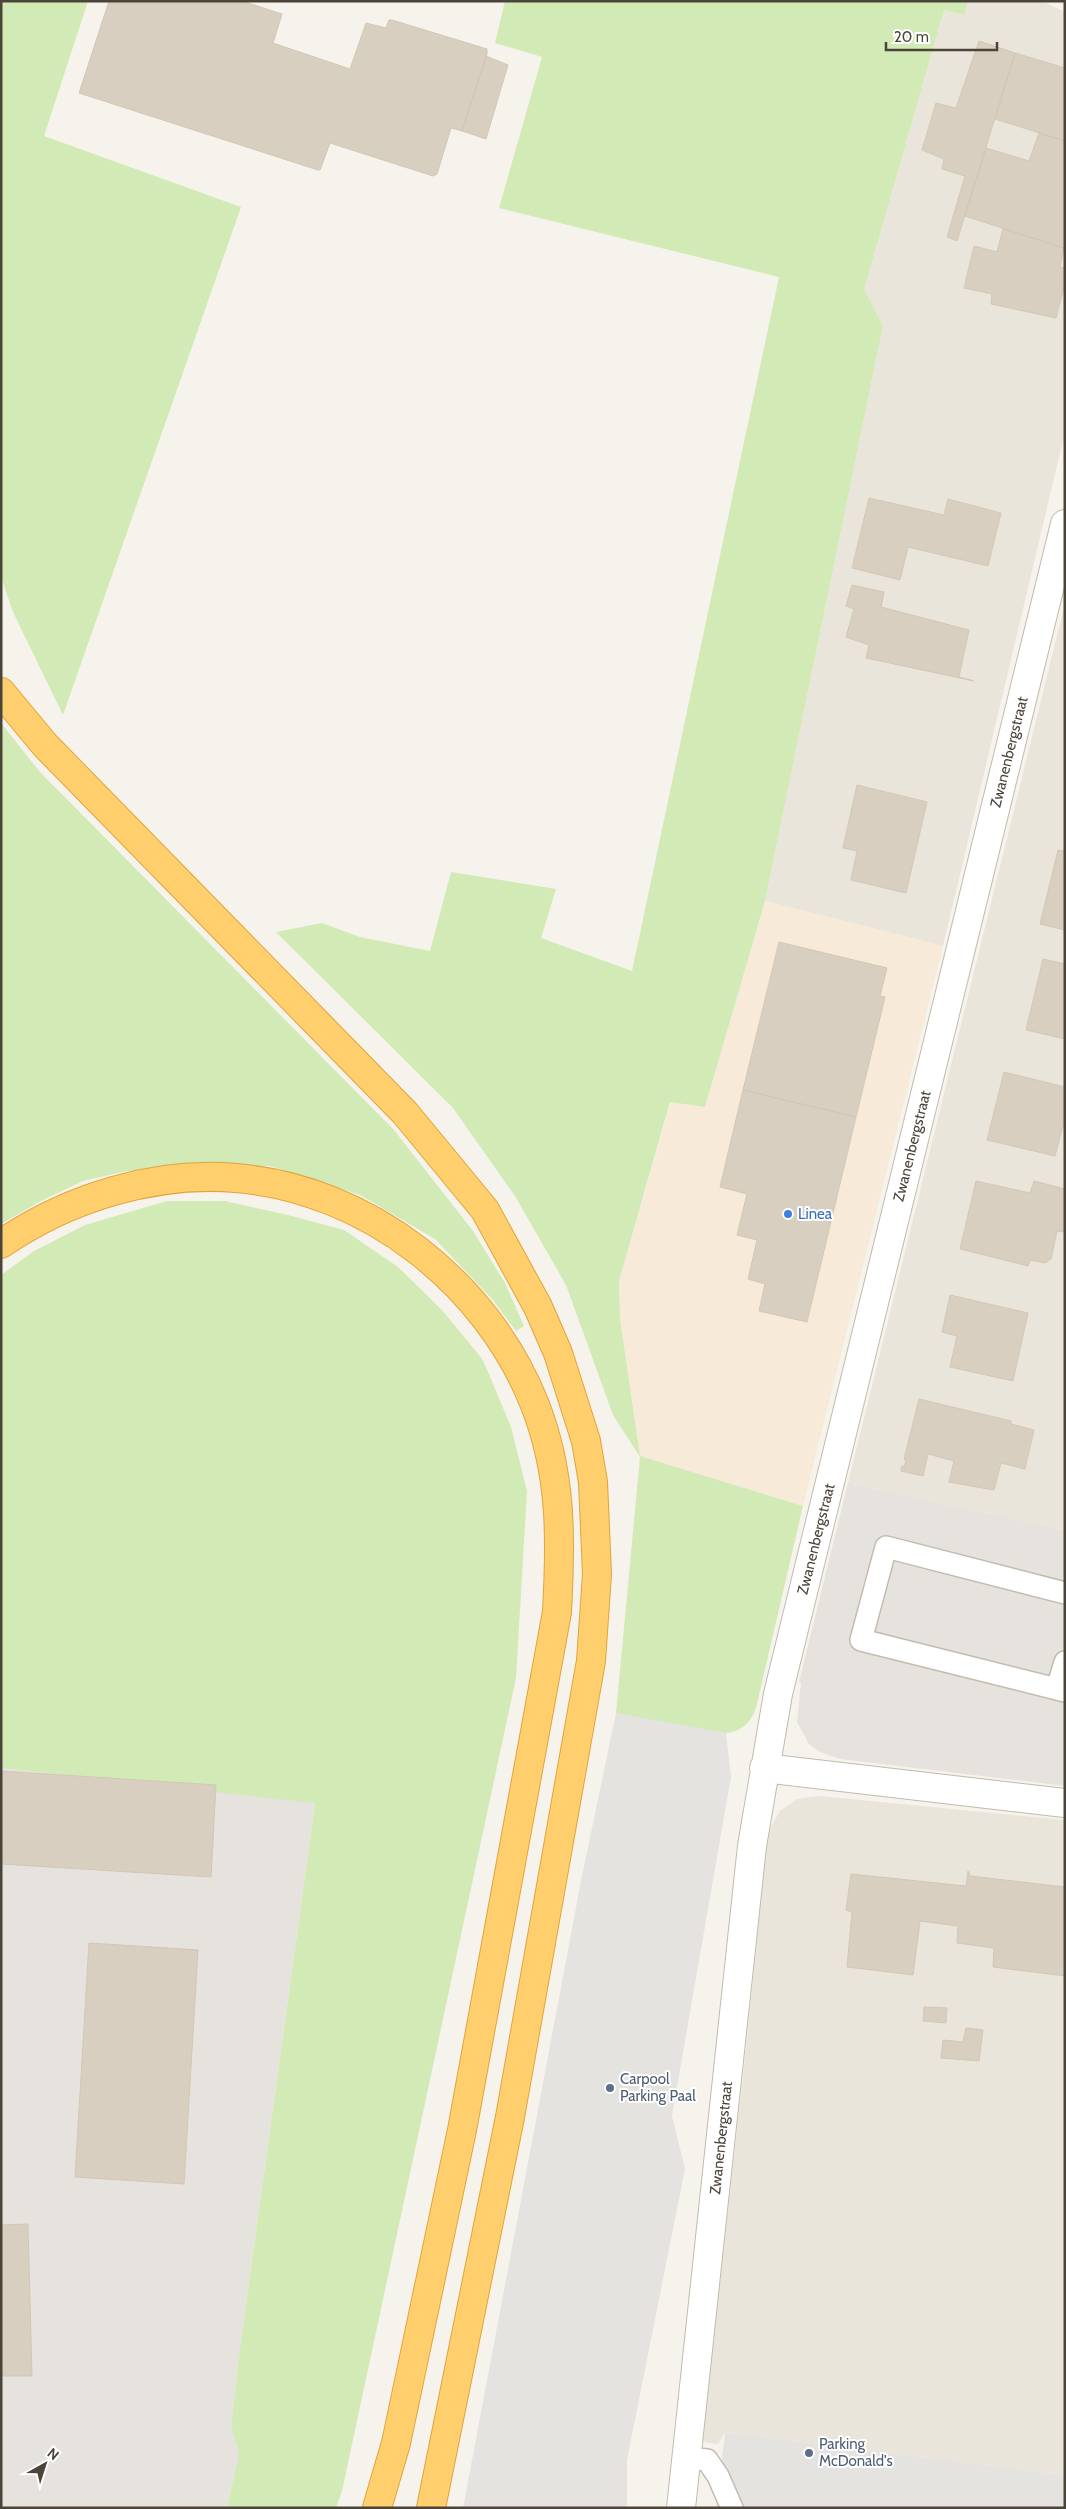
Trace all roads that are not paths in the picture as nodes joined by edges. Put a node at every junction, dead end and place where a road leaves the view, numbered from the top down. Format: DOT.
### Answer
graph roads {
  1 [pos="1065,524"];
  2 [pos="1,692"];
  3 [pos="1,1244"];
  4 [pos="1065,1593"];
  5 [pos="1065,1662"];
  6 [pos="1061,1690"];
  7 [pos="764,1768"];
  8 [pos="1065,1803"];
  9 [pos="686,2458"];
  10 [pos="376,2508"];
  11 [pos="431,2508"];
  12 [pos="681,2508"];
  13 [pos="732,2508"];
  1 -- 7 [label="street, Zwanenbergstraat"];
  2 -- 11 [label="highway"];
  3 -- 10 [label="highway"];
  4 -- 6 [label="lane"];
  5 -- 6 [label="lane"];
  7 -- 8 [label="street"];
  7 -- 9 [label="street, Zwanenbergstraat"];
  9 -- 12 [label="street, Zwanenbergstraat"];
  9 -- 13 [label="lane"];
}
